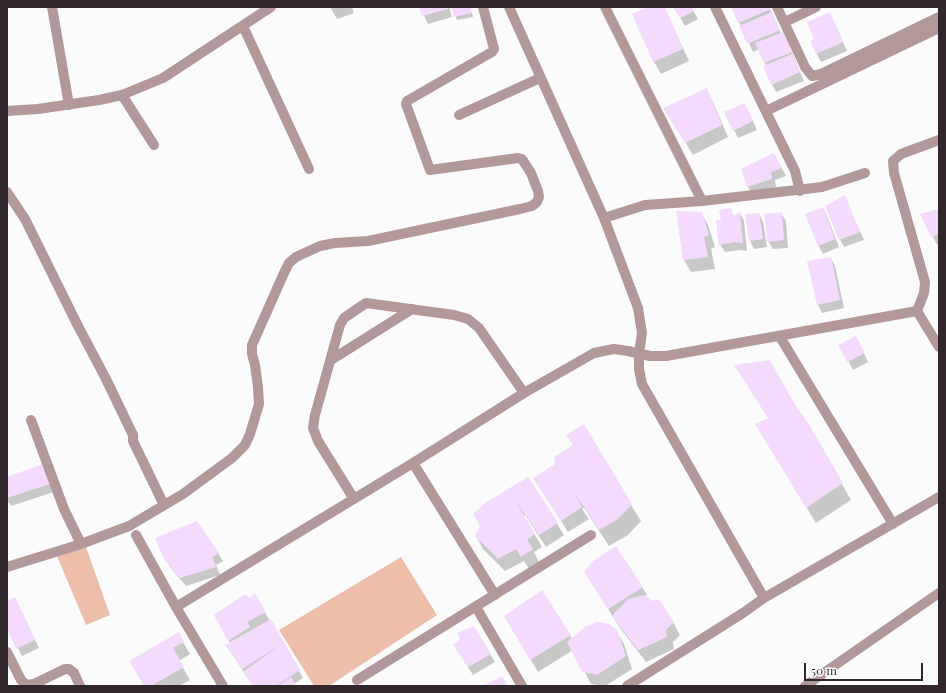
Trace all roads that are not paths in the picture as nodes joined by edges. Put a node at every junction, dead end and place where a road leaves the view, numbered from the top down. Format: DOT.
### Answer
graph roads {
  1 [pos="52,7"];
  2 [pos="271,7"];
  3 [pos="482,7"];
  4 [pos="509,7"];
  5 [pos="605,7"];
  6 [pos="715,7"];
  7 [pos="777,7"];
  8 [pos="816,7"];
  9 [pos="939,17"];
  10 [pos="785,22"];
  11 [pos="243,26"];
  12 [pos="939,28"];
  13 [pos="540,78"];
  14 [pos="122,95"];
  15 [pos="69,105"];
  16 [pos="7,111"];
  17 [pos="766,111"];
  18 [pos="459,115"];
  19 [pos="939,140"];
  20 [pos="154,145"];
  21 [pos="309,169"];
  22 [pos="865,173"];
  23 [pos="800,191"];
  24 [pos="7,192"];
  25 [pos="702,201"];
  26 [pos="604,218"];
  27 [pos="412,309"];
  28 [pos="917,311"];
  29 [pos="780,337"];
  30 [pos="939,347"];
  31 [pos="639,353"];
  32 [pos="330,360"];
  33 [pos="524,393"];
  34 [pos="31,420"];
  35 [pos="414,463"];
  36 [pos="939,497"];
  37 [pos="354,499"];
  38 [pos="164,505"];
  39 [pos="893,524"];
  40 [pos="136,535"];
  41 [pos="591,535"];
  42 [pos="81,544"];
  43 [pos="7,567"];
  44 [pos="939,593"];
  45 [pos="495,595"];
  46 [pos="764,598"];
  47 [pos="176,607"];
  48 [pos="476,607"];
  49 [pos="7,652"];
  50 [pos="357,680"];
  51 [pos="631,685"];
  52 [pos="80,686"];
  53 [pos="223,686"];
  54 [pos="522,686"];
  55 [pos="804,686"];
  1 -- 15 [label="street"];
  2 -- 11 [label="street"];
  3 -- 38 [label="street"];
  4 -- 13 [label="street"];
  5 -- 25 [label="street"];
  6 -- 17 [label="street"];
  7 -- 10 [label="street"];
  8 -- 10 [label="street"];
  9 -- 10 [label="street"];
  11 -- 14 [label="street"];
  11 -- 21 [label="street"];
  12 -- 17 [label="street"];
  13 -- 18 [label="street"];
  13 -- 26 [label="street"];
  14 -- 15 [label="street"];
  14 -- 20 [label="street"];
  15 -- 16 [label="street"];
  17 -- 23 [label="street"];
  19 -- 28 [label="street"];
  22 -- 23 [label="street"];
  23 -- 25 [label="street"];
  24 -- 38 [label="street"];
  25 -- 26 [label="street"];
  26 -- 31 [label="street"];
  27 -- 32 [label="street"];
  27 -- 32 [label="street"];
  27 -- 33 [label="street"];
  28 -- 29 [label="street"];
  28 -- 30 [label="street"];
  29 -- 31 [label="street"];
  29 -- 39 [label="street"];
  31 -- 33 [label="street"];
  31 -- 46 [label="street"];
  32 -- 37 [label="street"];
  33 -- 35 [label="street"];
  34 -- 42 [label="street"];
  35 -- 37 [label="street"];
  35 -- 45 [label="street"];
  36 -- 39 [label="street"];
  37 -- 47 [label="street"];
  38 -- 42 [label="street"];
  39 -- 46 [label="street"];
  40 -- 47 [label="street"];
  41 -- 45 [label="street"];
  42 -- 43 [label="street"];
  44 -- 55 [label="street"];
  45 -- 48 [label="street"];
  46 -- 51 [label="street"];
  47 -- 53 [label="street"];
  48 -- 50 [label="street"];
  48 -- 54 [label="street"];
  49 -- 52 [label="street"];
}
